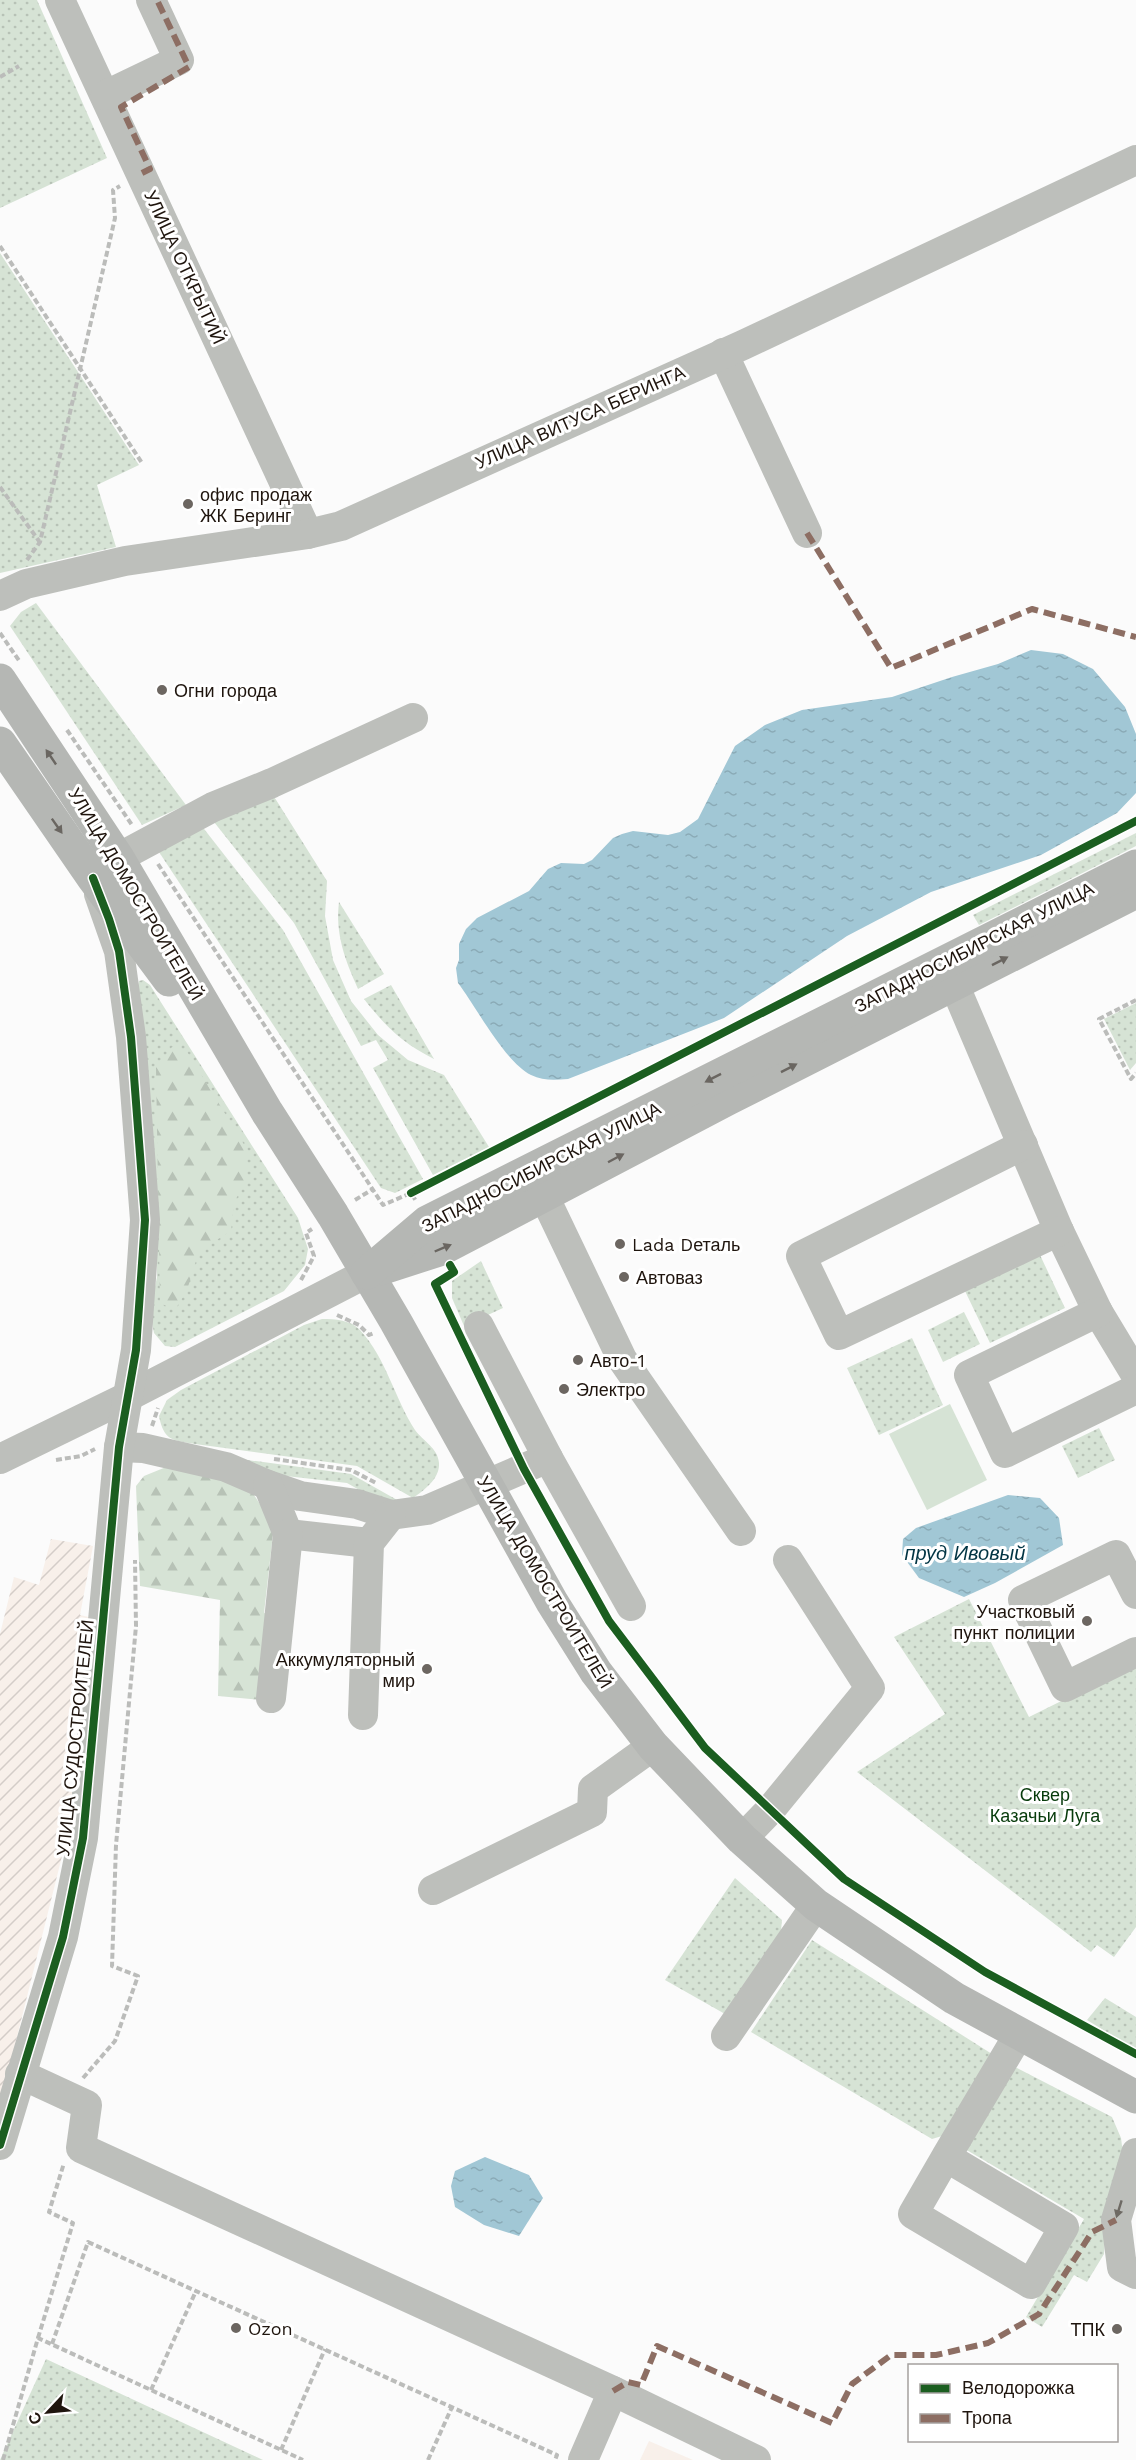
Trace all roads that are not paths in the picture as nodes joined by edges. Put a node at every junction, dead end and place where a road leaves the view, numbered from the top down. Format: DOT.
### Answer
graph roads {
  1 [pos="60,0"];
  2 [pos="151,0"];
  3 [pos="106,94"];
  4 [pos="1136,160"];
  5 [pos="723,353"];
  6 [pos="807,533"];
  7 [pos="308,534"];
  8 [pos="0,596"];
  9 [pos="13,676"];
  10 [pos="413,718"];
  11 [pos="0,743"];
  12 [pos="132,851"];
  13 [pos="1136,866"];
  14 [pos="93,878"];
  15 [pos="1136,892"];
  16 [pos="954,984"];
  17 [pos="267,1112"];
  18 [pos="1023,1145"];
  19 [pos="544,1196"];
  20 [pos="1059,1231"];
  21 [pos="367,1273"];
  22 [pos="1098,1312"];
  23 [pos="479,1326"];
  24 [pos="1136,1375"];
  25 [pos="1136,1389"];
  26 [pos="127,1397"];
  27 [pos="138,1441"];
  28 [pos="548,1458"];
  29 [pos="0,1459"];
  30 [pos="268,1485"];
  31 [pos="486,1485"];
  32 [pos="391,1515"];
  33 [pos="741,1531"];
  34 [pos="288,1534"];
  35 [pos="369,1543"];
  36 [pos="788,1560"];
  37 [pos="1136,1594"];
  38 [pos="631,1606"];
  39 [pos="1136,1652"];
  40 [pos="271,1698"];
  41 [pos="363,1715"];
  42 [pos="653,1746"];
  43 [pos="742,1839"];
  44 [pos="434,1890"];
  45 [pos="816,1905"];
  46 [pos="1019,2034"];
  47 [pos="726,2036"];
  48 [pos="20,2074"];
  49 [pos="1134,2091"];
  50 [pos="0,2145"];
  51 [pos="1136,2153"];
  52 [pos="946,2157"];
  53 [pos="1136,2274"];
  54 [pos="613,2391"];
  55 [pos="583,2460"];
  56 [pos="756,2460"];
  1 -- 3 [label="street, УЛИЦА ОТКРЫТИЙ"];
  2 -- 3 [label="street"];
  3 -- 7 [label="street, УЛИЦА ОТКРЫТИЙ"];
  4 -- 5 [label="street, УЛИЦА ВИТУСА БЕРИНГА"];
  5 -- 6 [label="street"];
  5 -- 7 [label="street, УЛИЦА ВИТУСА БЕРИНГА"];
  7 -- 8 [label="street, УЛИЦА ВИТУСА БЕРИНГА"];
  12 -- 9 [label="main road, УЛИЦА ДОМОСТРОИТЕЛЕЙ, one-way"];
  10 -- 12 [label="street"];
  11 -- 14 [label="main road, УЛИЦА ДОМОСТРОИТЕЛЕЙ, one-way"];
  12 -- 17 [label="main road, УЛИЦА ДОМОСТРОИТЕЛЕЙ"];
  13 -- 21 [label="main road, ЗАПАДНОСИБИРСКАЯ УЛИЦА, one-way"];
  14 -- 17 [label="main road, УЛИЦА ДОМОСТРОИТЕЛЕЙ"];
  14 -- 26 [label="street, УЛИЦА СУДОСТРОИТЕЛЕЙ"];
  16 -- 15 [label="main road, ЗАПАДНОСИБИРСКАЯ УЛИЦА, one-way"];
  16 -- 18 [label="street"];
  19 -- 16 [label="main road, ЗАПАДНОСИБИРСКАЯ УЛИЦА, one-way"];
  17 -- 21 [label="main road, УЛИЦА ДОМОСТРОИТЕЛЕЙ"];
  18 -- 20 [label="street"];
  18 -- 20 [label="street"];
  21 -- 19 [label="main road, ЗАПАДНОСИБИРСКАЯ УЛИЦА, one-way"];
  19 -- 33 [label="street"];
  20 -- 22 [label="street"];
  21 -- 26 [label="street"];
  21 -- 31 [label="main road, УЛИЦА ДОМОСТРОИТЕЛЕЙ"];
  22 -- 24 [label="street"];
  22 -- 25 [label="street"];
  23 -- 28 [label="street"];
  26 -- 27 [label="street, УЛИЦА СУДОСТРОИТЕЛЕЙ"];
  26 -- 29 [label="street"];
  27 -- 30 [label="street"];
  27 -- 48 [label="street, УЛИЦА СУДОСТРОИТЕЛЕЙ"];
  28 -- 31 [label="street"];
  28 -- 38 [label="street"];
  30 -- 32 [label="street"];
  30 -- 34 [label="street"];
  31 -- 32 [label="street"];
  31 -- 42 [label="main road, УЛИЦА ДОМОСТРОИТЕЛЕЙ"];
  32 -- 35 [label="street"];
  34 -- 35 [label="street"];
  34 -- 40 [label="street"];
  35 -- 41 [label="street"];
  36 -- 43 [label="street"];
  37 -- 39 [label="street"];
  42 -- 43 [label="main road, УЛИЦА ДОМОСТРОИТЕЛЕЙ"];
  42 -- 44 [label="street"];
  43 -- 45 [label="main road, УЛИЦА ДОМОСТРОИТЕЛЕЙ"];
  45 -- 46 [label="main road, УЛИЦА ДОМОСТРОИТЕЛЕЙ"];
  45 -- 47 [label="street"];
  46 -- 49 [label="main road, УЛИЦА ДОМОСТРОИТЕЛЕЙ"];
  46 -- 52 [label="street"];
  48 -- 50 [label="street, УЛИЦА СУДОСТРОИТЕЛЕЙ"];
  48 -- 54 [label="street"];
  51 -- 53 [label="street, one-way"];
  52 -- 52 [label="street"];
  54 -- 55 [label="street"];
  54 -- 56 [label="street"];
}
